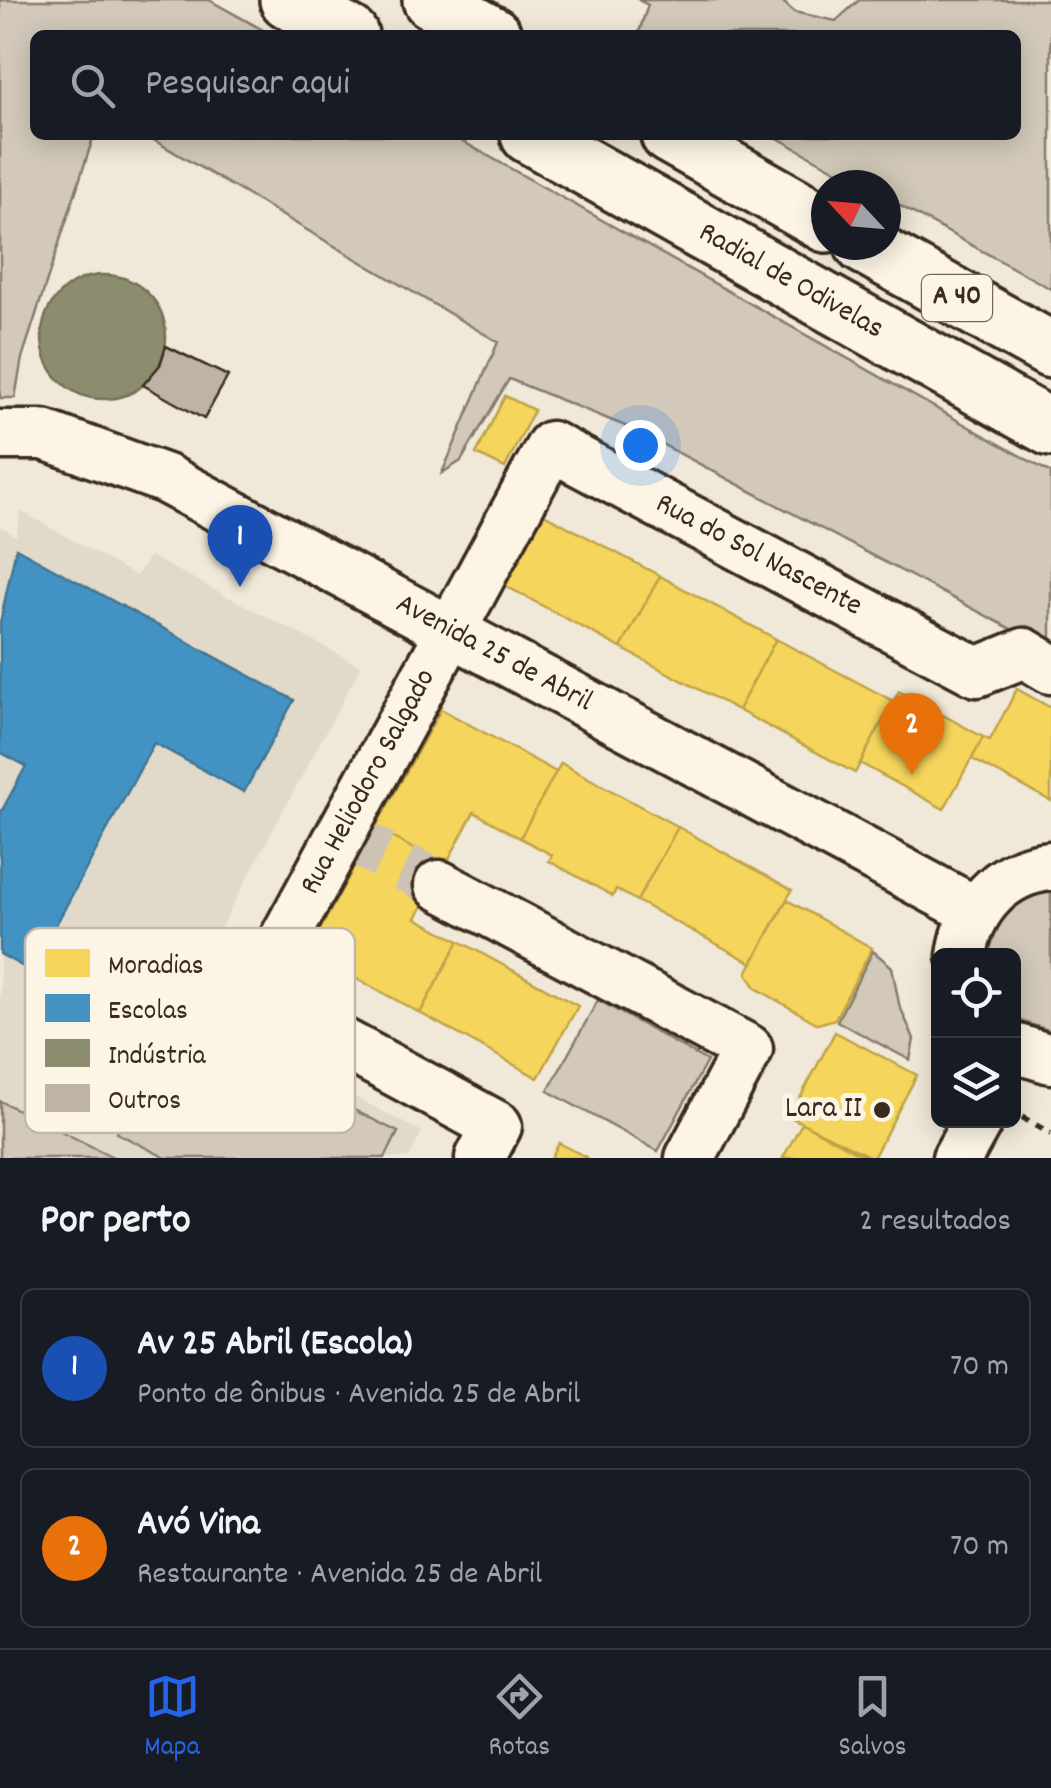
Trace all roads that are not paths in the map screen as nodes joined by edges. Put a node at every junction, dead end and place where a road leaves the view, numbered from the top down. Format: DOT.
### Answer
graph roads {
  1 [pos="288,0"];
  2 [pos="431,0"];
  3 [pos="341,30"];
  4 [pos="484,30"];
  5 [pos="538,140"];
  6 [pos="678,140"];
  7 [pos="811,215"];
  8 [pos="890,260"];
  9 [pos="1051,350"];
  10 [pos="1051,428"];
  11 [pos="0,435"];
  12 [pos="449,634"];
  13 [pos="1051,668"];
  14 [pos="1051,866"];
  15 [pos="438,885"];
  16 [pos="290,928"];
  17 [pos="968,934"];
  18 [pos="355,1050"];
  19 [pos="974,1128"];
  20 [pos="480,1158"];
  21 [pos="690,1158"];
  22 [pos="957,1158"];
  1 -- 3 [label="highway"];
  2 -- 4 [label="highway"];
  5 -- 10 [label="highway, Radial de Odivelas / A 40"];
  6 -- 7 [label="highway"];
  8 -- 9 [label="highway, A 40"];
  11 -- 12 [label="street, Avenida 25 de Abril"];
  12 -- 13 [label="street, Rua do Sol Nascente"];
  12 -- 16 [label="street, Rua Heliodoro Salgado"];
  12 -- 17 [label="street, Avenida 25 de Abril"];
  14 -- 17 [label="street"];
  15 -- 21 [label="street"];
  18 -- 20 [label="street, Rua Heliodoro Salgado"];
  19 -- 22 [label="street"];
}
